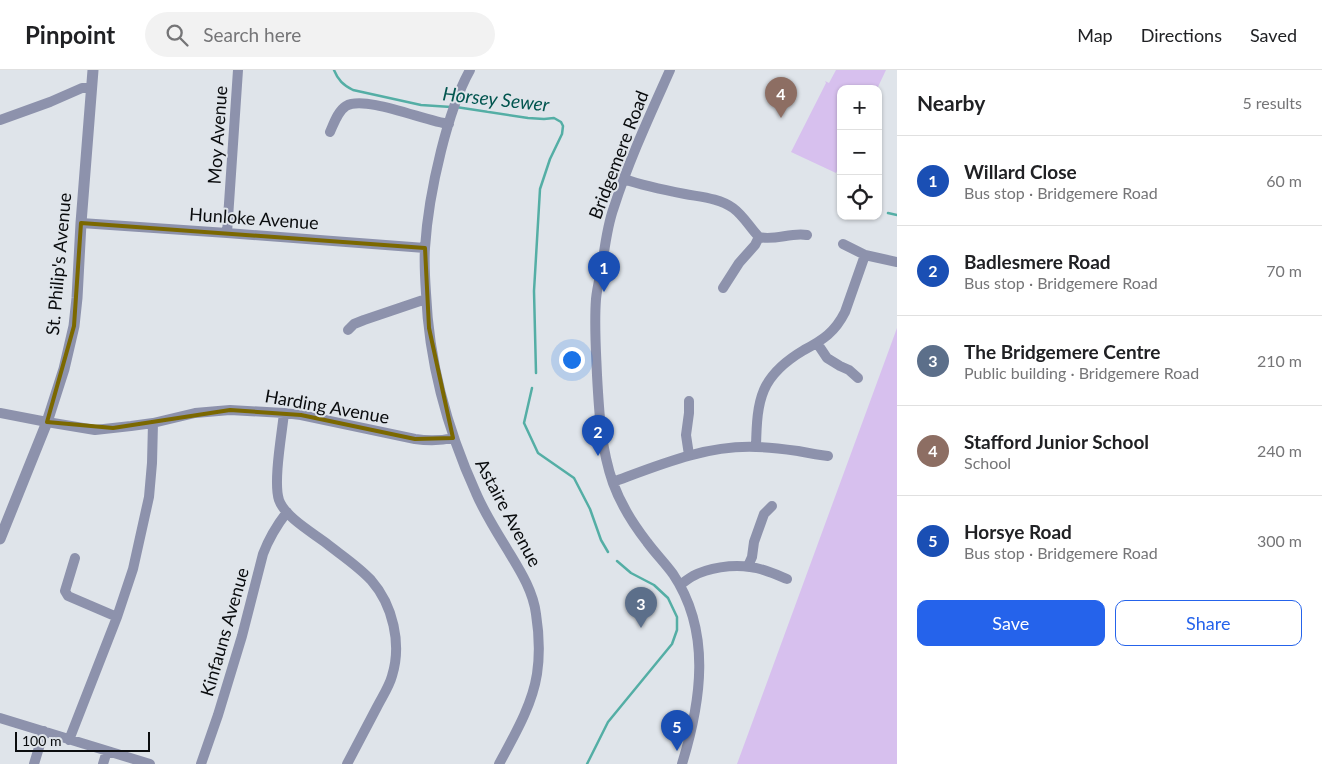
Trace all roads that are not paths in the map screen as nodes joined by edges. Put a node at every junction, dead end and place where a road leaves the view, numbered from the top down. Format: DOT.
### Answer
graph roads {
  1 [pos="93,70"];
  2 [pos="238,70"];
  3 [pos="470,70"];
  4 [pos="670,70"];
  5 [pos="92,88"];
  6 [pos="0,120"];
  7 [pos="450,120"];
  8 [pos="330,132"];
  9 [pos="624,179"];
  10 [pos="81,223"];
  11 [pos="227,233"];
  12 [pos="807,235"];
  13 [pos="759,237"];
  14 [pos="843,244"];
  15 [pos="425,248"];
  16 [pos="865,255"];
  17 [pos="897,262"];
  18 [pos="723,288"];
  19 [pos="426,299"];
  20 [pos="348,330"];
  21 [pos="817,344"];
  22 [pos="858,378"];
  23 [pos="689,401"];
  24 [pos="0,413"];
  25 [pos="284,413"];
  26 [pos="47,422"];
  27 [pos="153,423"];
  28 [pos="453,438"];
  29 [pos="756,447"];
  30 [pos="689,455"];
  31 [pos="828,456"];
  32 [pos="613,482"];
  33 [pos="772,506"];
  34 [pos="287,512"];
  35 [pos="0,539"];
  36 [pos="76,558"];
  37 [pos="748,566"];
  38 [pos="787,579"];
  39 [pos="680,585"];
  40 [pos="117,616"];
  41 [pos="0,718"];
  42 [pos="44,731"];
  43 [pos="69,740"];
  44 [pos="107,751"];
  45 [pos="34,764"];
  46 [pos="103,764"];
  47 [pos="150,764"];
  48 [pos="201,764"];
  49 [pos="347,764"];
  50 [pos="499,764"];
  51 [pos="682,764"];
  1 -- 5 [label="street, St. Philip's Avenue"];
  2 -- 11 [label="street, Moy Avenue"];
  3 -- 7 [label="street, Astaire Avenue"];
  4 -- 9 [label="street, Bridgemere Road"];
  5 -- 6 [label="street"];
  5 -- 10 [label="street, St. Philip's Avenue"];
  7 -- 8 [label="street"];
  7 -- 15 [label="street, Astaire Avenue"];
  9 -- 13 [label="street"];
  9 -- 32 [label="street, Bridgemere Road"];
  10 -- 11 [label="street, Hunloke Avenue"];
  10 -- 26 [label="street, St. Philip's Avenue"];
  11 -- 15 [label="street, Hunloke Avenue"];
  12 -- 13 [label="street"];
  13 -- 18 [label="street"];
  14 -- 16 [label="street"];
  15 -- 19 [label="street, Astaire Avenue"];
  16 -- 17 [label="street"];
  16 -- 21 [label="street"];
  19 -- 20 [label="street"];
  19 -- 28 [label="street, Astaire Avenue"];
  21 -- 22 [label="street"];
  21 -- 29 [label="street"];
  23 -- 30 [label="street"];
  24 -- 26 [label="street, Harding Avenue"];
  25 -- 27 [label="street, Harding Avenue"];
  25 -- 28 [label="street, Harding Avenue"];
  25 -- 34 [label="street"];
  26 -- 27 [label="street, Harding Avenue"];
  26 -- 35 [label="street, St. Philip's Avenue"];
  27 -- 40 [label="street"];
  28 -- 50 [label="street, Astaire Avenue"];
  29 -- 30 [label="street"];
  29 -- 31 [label="street"];
  30 -- 32 [label="street"];
  32 -- 39 [label="street, Bridgemere Road"];
  33 -- 37 [label="street"];
  34 -- 48 [label="street, Kinfauns Avenue"];
  34 -- 49 [label="street"];
  36 -- 40 [label="street"];
  37 -- 38 [label="street"];
  37 -- 39 [label="street"];
  39 -- 51 [label="street, Bridgemere Road"];
  40 -- 43 [label="street"];
  41 -- 42 [label="street"];
  42 -- 43 [label="street"];
  42 -- 45 [label="street"];
  43 -- 44 [label="street"];
  44 -- 46 [label="street"];
  44 -- 47 [label="street"];
}
